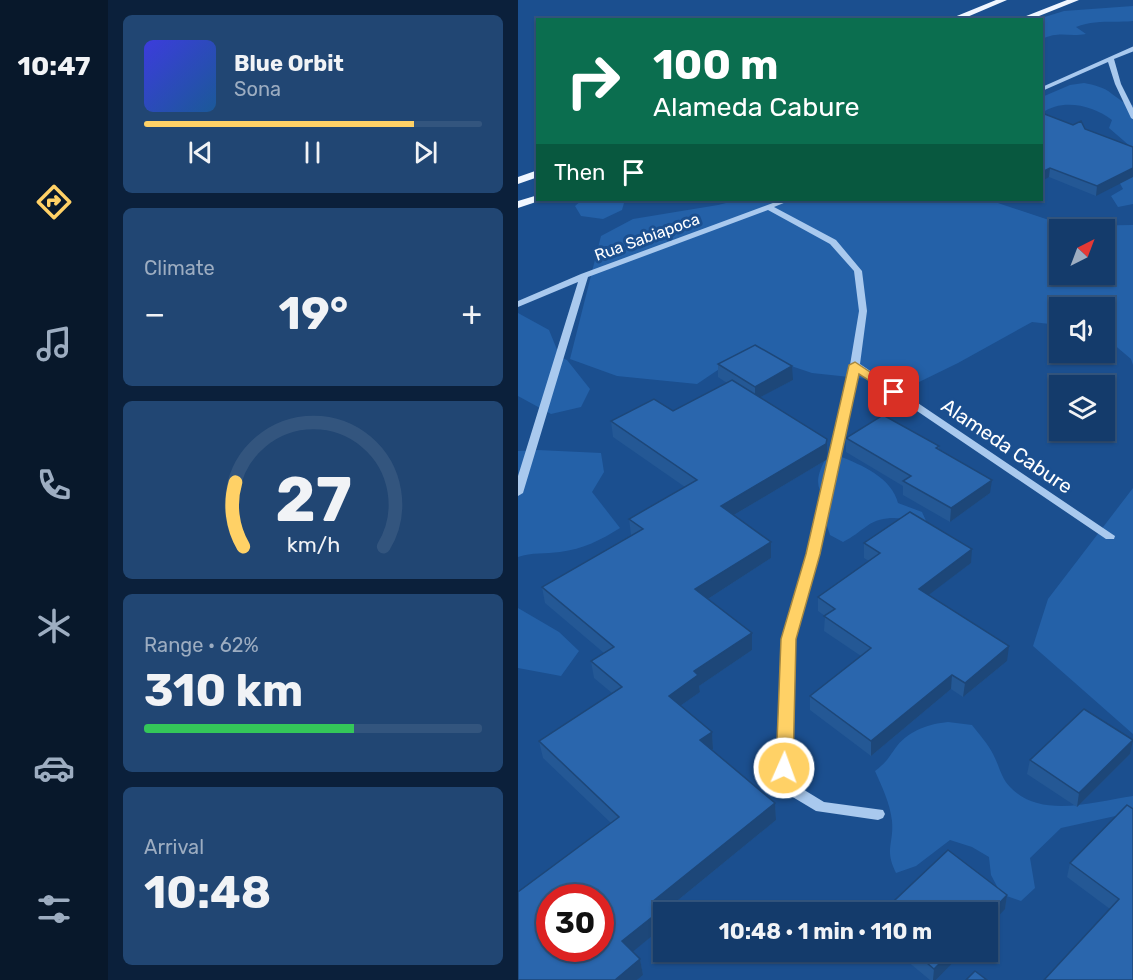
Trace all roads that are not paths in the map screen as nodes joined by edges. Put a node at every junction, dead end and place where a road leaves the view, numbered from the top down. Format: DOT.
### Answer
graph roads {
  1 [pos="1003,0"];
  2 [pos="1075,0"];
  3 [pos="956,18"];
  4 [pos="1026,18"];
  5 [pos="1132,51"];
  6 [pos="1110,58"];
  7 [pos="1043,89"];
  8 [pos="1133,118"];
  9 [pos="536,174"];
  10 [pos="518,181"];
  11 [pos="536,199"];
  12 [pos="784,201"];
  13 [pos="518,205"];
  14 [pos="768,207"];
  15 [pos="584,276"];
  16 [pos="518,304"];
  17 [pos="855,365"];
  18 [pos="518,493"];
  19 [pos="1110,536"];
  20 [pos="878,814"];
  1 -- 3 [label="main road"];
  2 -- 4 [label="main road"];
  5 -- 6 [label="street"];
  6 -- 7 [label="street"];
  6 -- 8 [label="street"];
  9 -- 10 [label="main road"];
  11 -- 13 [label="main road"];
  12 -- 14 [label="street, Rua Sabiapoca"];
  14 -- 15 [label="street, Rua Sabiapoca"];
  14 -- 17 [label="street"];
  15 -- 16 [label="street, Rua Sabiapoca"];
  15 -- 18 [label="street"];
  17 -- 19 [label="street, Alameda Cabure"];
  17 -- 20 [label="street"];
}
